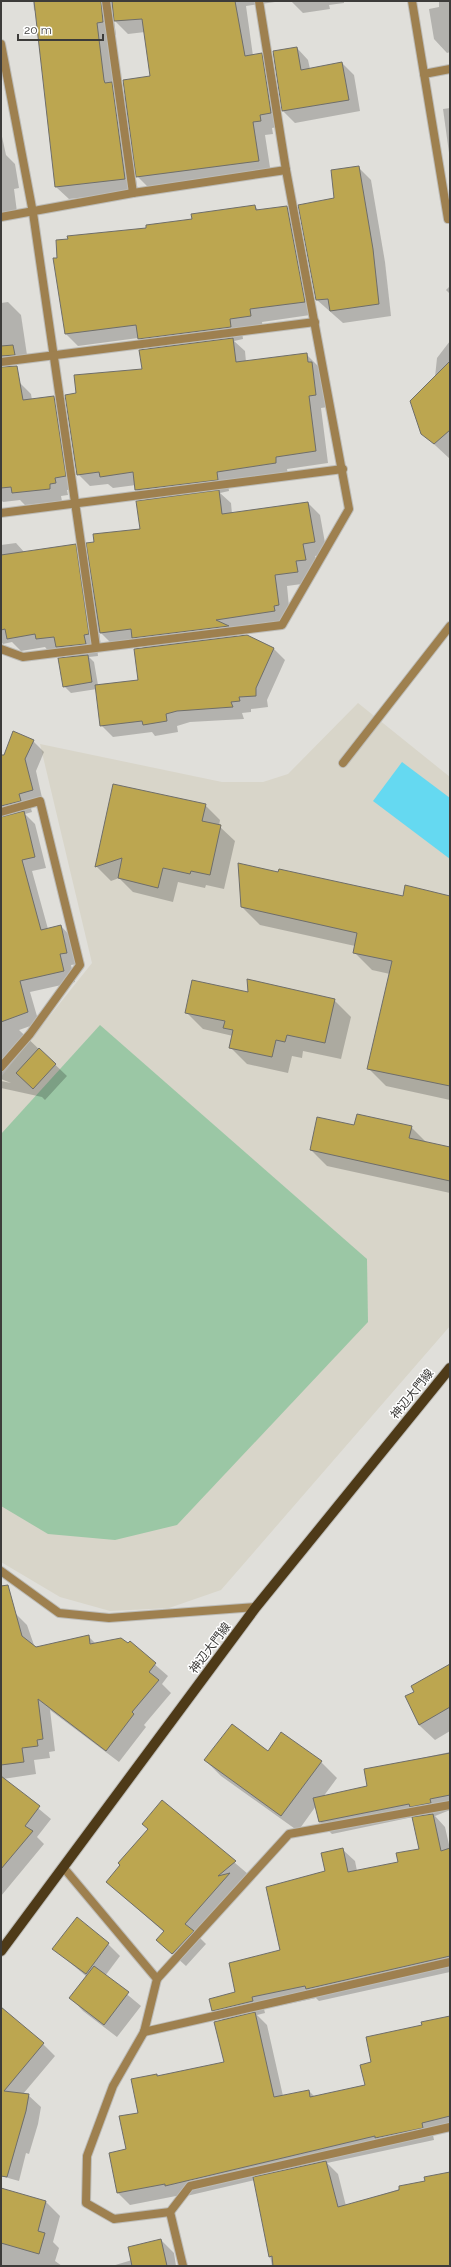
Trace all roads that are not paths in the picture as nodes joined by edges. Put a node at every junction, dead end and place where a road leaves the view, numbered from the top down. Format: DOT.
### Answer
graph roads {
  1 [pos="106,1"];
  2 [pos="259,1"];
  3 [pos="412,1"];
  4 [pos="1,44"];
  5 [pos="3,61"];
  6 [pos="450,68"];
  7 [pos="424,74"];
  8 [pos="286,170"];
  9 [pos="133,193"];
  10 [pos="33,213"];
  11 [pos="1,217"];
  12 [pos="450,219"];
  13 [pos="315,322"];
  14 [pos="54,355"];
  15 [pos="1,362"];
  16 [pos="343,469"];
  17 [pos="76,502"];
  18 [pos="1,513"];
  19 [pos="450,626"];
  20 [pos="96,647"];
  21 [pos="1,649"];
  22 [pos="343,763"];
  23 [pos="1,812"];
  24 [pos="1,1067"];
  25 [pos="450,1368"];
  26 [pos="1,1571"];
  27 [pos="256,1607"];
  28 [pos="450,1805"];
  29 [pos="63,1867"];
  30 [pos="1,1951"];
  31 [pos="450,1962"];
  32 [pos="158,1979"];
  33 [pos="144,2032"];
  34 [pos="450,2127"];
  35 [pos="170,2212"];
  36 [pos="183,2266"];
  1 -- 9 [label="street"];
  2 -- 8 [label="street"];
  3 -- 7 [label="street"];
  4 -- 5 [label="street"];
  5 -- 10 [label="street"];
  6 -- 7 [label="street"];
  7 -- 12 [label="street"];
  8 -- 9 [label="street"];
  8 -- 13 [label="street"];
  9 -- 10 [label="street"];
  10 -- 11 [label="street"];
  10 -- 14 [label="street"];
  13 -- 14 [label="street"];
  13 -- 16 [label="street"];
  14 -- 15 [label="street"];
  14 -- 17 [label="street"];
  16 -- 17 [label="street"];
  16 -- 20 [label="street"];
  17 -- 18 [label="street"];
  17 -- 20 [label="street"];
  19 -- 22 [label="street"];
  20 -- 21 [label="street"];
  23 -- 24 [label="street"];
  25 -- 27 [label="main road, 神辺大門線"];
  26 -- 27 [label="street"];
  27 -- 29 [label="main road, 神辺大門線"];
  28 -- 32 [label="street"];
  29 -- 30 [label="main road, 神辺大門線"];
  29 -- 32 [label="street"];
  31 -- 33 [label="street"];
  32 -- 33 [label="street"];
  33 -- 35 [label="street"];
  34 -- 35 [label="street"];
  35 -- 36 [label="street"];
}
